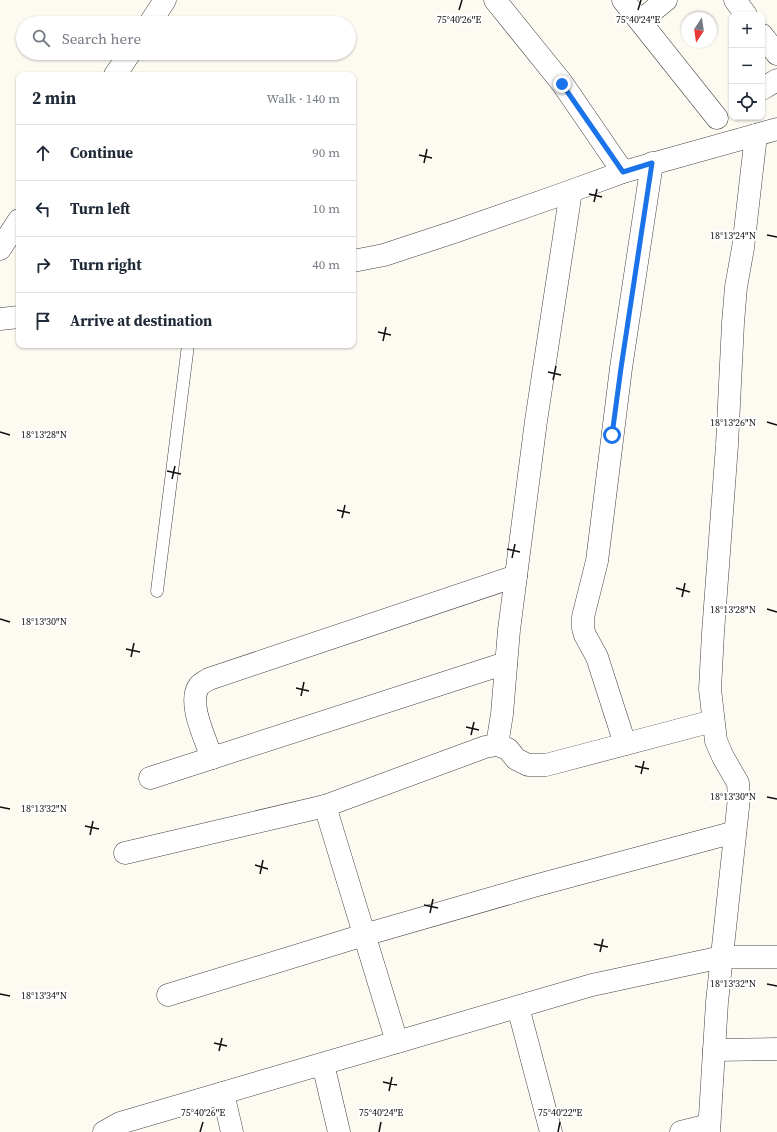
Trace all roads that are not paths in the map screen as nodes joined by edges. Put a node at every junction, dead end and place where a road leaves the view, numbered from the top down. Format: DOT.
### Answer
graph roads {
  1 [pos="165,0"];
  2 [pos="495,0"];
  3 [pos="623,0"];
  4 [pos="666,0"];
  5 [pos="735,0"];
  6 [pos="744,12"];
  7 [pos="155,16"];
  8 [pos="640,21"];
  9 [pos="765,39"];
  10 [pos="777,54"];
  11 [pos="126,60"];
  12 [pos="118,72"];
  13 [pos="777,80"];
  14 [pos="765,87"];
  15 [pos="724,113"];
  16 [pos="777,129"];
  17 [pos="756,135"];
  18 [pos="702,149"];
  19 [pos="652,163"];
  20 [pos="623,172"];
  21 [pos="571,191"];
  22 [pos="16,225"];
  23 [pos="0,249"];
  24 [pos="356,260"];
  25 [pos="16,317"];
  26 [pos="0,319"];
  27 [pos="188,348"];
  28 [pos="516,576"];
  29 [pos="157,591"];
  30 [pos="506,663"];
  31 [pos="713,721"];
  32 [pos="625,744"];
  33 [pos="497,745"];
  34 [pos="212,758"];
  35 [pos="150,778"];
  36 [pos="325,806"];
  37 [pos="735,832"];
  38 [pos="125,853"];
  39 [pos="364,935"];
  40 [pos="722,956"];
  41 [pos="777,957"];
  42 [pos="168,995"];
  43 [pos="518,1007"];
  44 [pos="397,1042"];
  45 [pos="777,1049"];
  46 [pos="714,1050"];
  47 [pos="323,1064"];
  48 [pos="222,1093"];
  49 [pos="709,1129"];
  50 [pos="104,1132"];
  51 [pos="232,1132"];
  52 [pos="339,1132"];
  53 [pos="551,1132"];
  54 [pos="681,1132"];
  1 -- 7 [label="street"];
  2 -- 20 [label="street"];
  3 -- 8 [label="street"];
  4 -- 8 [label="street"];
  5 -- 6 [label="street"];
  8 -- 15 [label="street"];
  9 -- 10 [label="street"];
  11 -- 12 [label="street"];
  13 -- 14 [label="street"];
  15 -- 18 [label="street"];
  16 -- 17 [label="street"];
  17 -- 18 [label="street"];
  17 -- 31 [label="street"];
  18 -- 19 [label="street"];
  19 -- 20 [label="street"];
  19 -- 32 [label="street"];
  20 -- 21 [label="street"];
  21 -- 24 [label="street"];
  21 -- 28 [label="street"];
  22 -- 23 [label="street"];
  25 -- 26 [label="street"];
  27 -- 29 [label="lane"];
  28 -- 30 [label="street"];
  28 -- 34 [label="street"];
  30 -- 33 [label="street"];
  30 -- 34 [label="street"];
  31 -- 32 [label="street"];
  31 -- 37 [label="street"];
  32 -- 33 [label="street"];
  33 -- 36 [label="street"];
  34 -- 35 [label="street"];
  36 -- 38 [label="street"];
  36 -- 39 [label="street"];
  37 -- 39 [label="street"];
  37 -- 40 [label="street"];
  39 -- 42 [label="street"];
  39 -- 44 [label="street"];
  40 -- 41 [label="street"];
  40 -- 43 [label="street"];
  40 -- 46 [label="street"];
  43 -- 44 [label="street"];
  43 -- 53 [label="street"];
  44 -- 47 [label="street"];
  45 -- 46 [label="street"];
  46 -- 49 [label="street"];
  47 -- 48 [label="street"];
  47 -- 52 [label="street"];
  48 -- 50 [label="street"];
  48 -- 51 [label="street"];
  49 -- 54 [label="street"];
}
